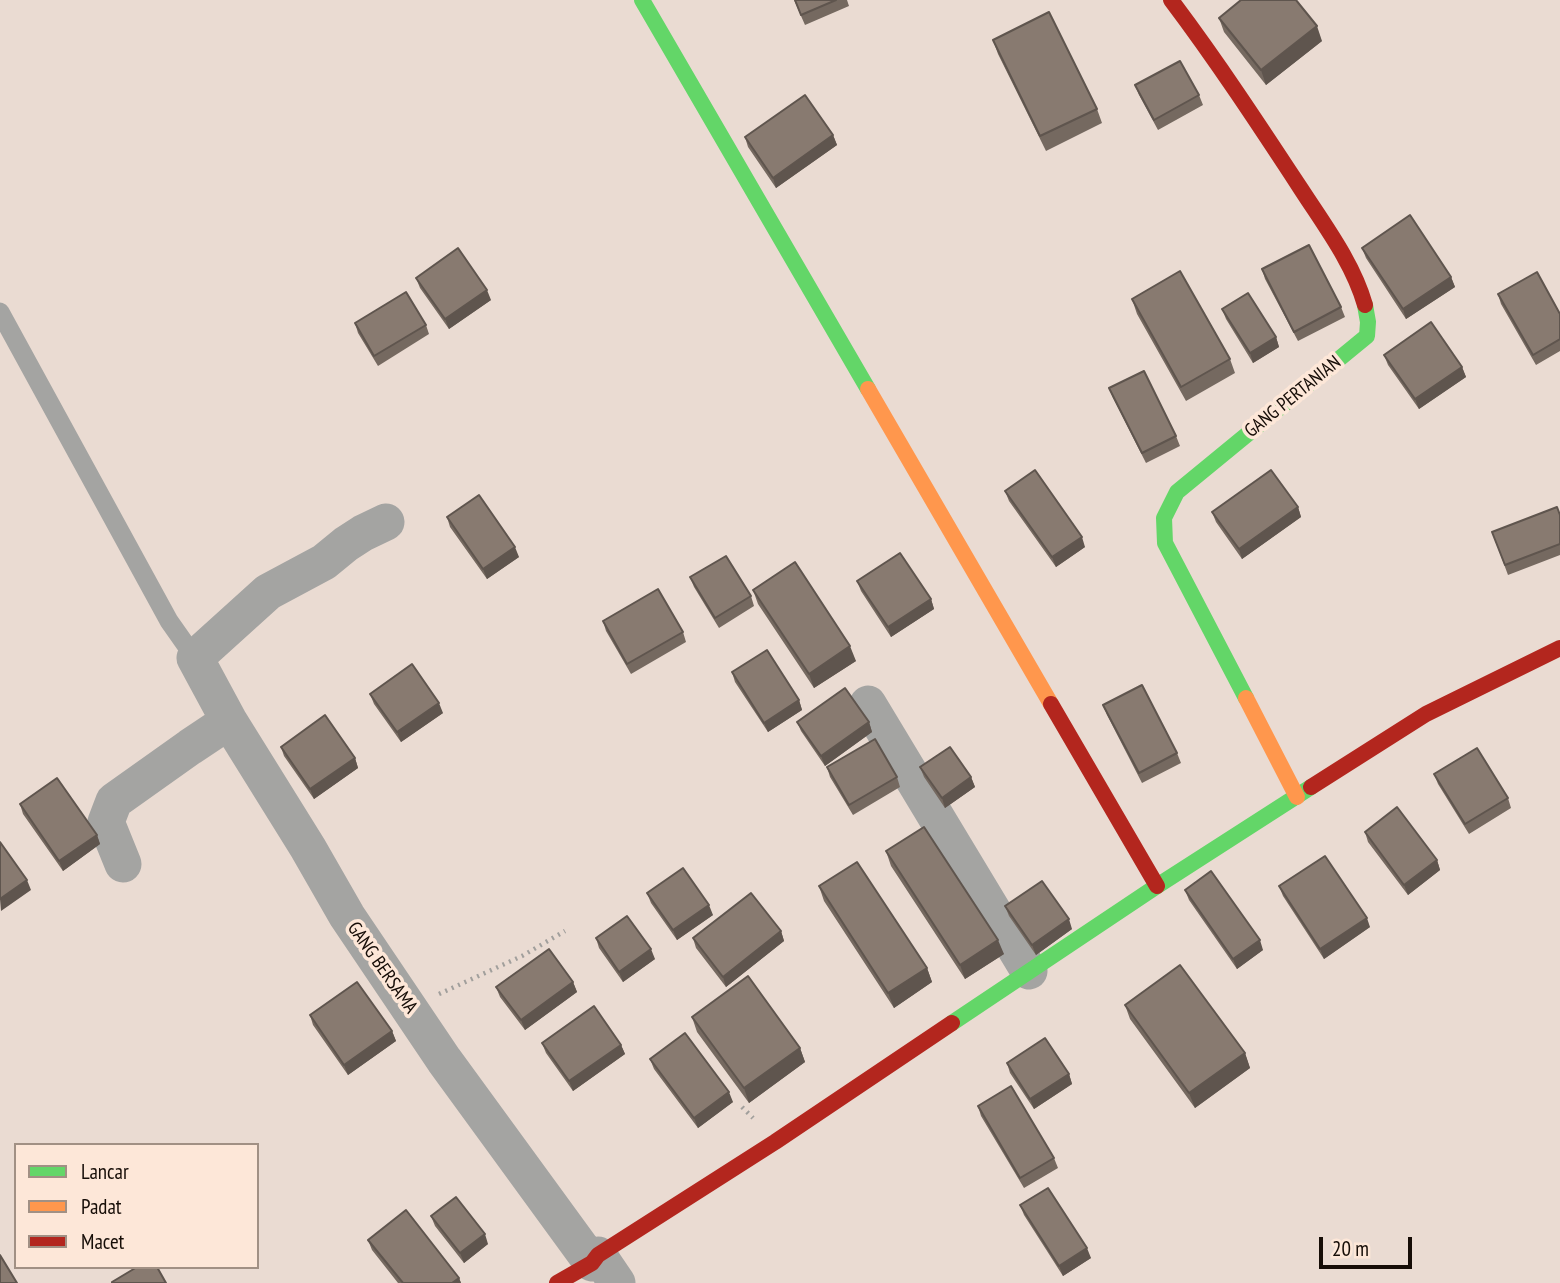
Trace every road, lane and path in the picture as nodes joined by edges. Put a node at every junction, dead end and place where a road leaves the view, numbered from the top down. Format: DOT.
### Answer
graph roads {
  1 [pos="642,0"];
  2 [pos="1171,0"];
  3 [pos="0,312"];
  4 [pos="386,522"];
  5 [pos="1560,648"];
  6 [pos="195,659"];
  7 [pos="868,704"];
  8 [pos="229,721"];
  9 [pos="1297,797"];
  10 [pos="123,864"];
  11 [pos="1157,886"];
  12 [pos="565,931"];
  13 [pos="1030,971"];
  14 [pos="409,1007"];
  15 [pos="602,1267"];
  16 [pos="557,1283"];
  1 -- 11 [label="street"];
  2 -- 9 [label="street, GANG PERTANIAN"];
  3 -- 6 [label="lane"];
  4 -- 6 [label="street"];
  5 -- 9 [label="street"];
  6 -- 8 [label="street, GANG BERSAMA"];
  7 -- 13 [label="street"];
  8 -- 10 [label="street"];
  8 -- 14 [label="street, GANG BERSAMA"];
  9 -- 11 [label="street"];
  11 -- 13 [label="street"];
  12 -- 14 [label="path"];
  13 -- 15 [label="street"];
  14 -- 15 [label="street, GANG BERSAMA"];
  15 -- 16 [label="street"];
}
